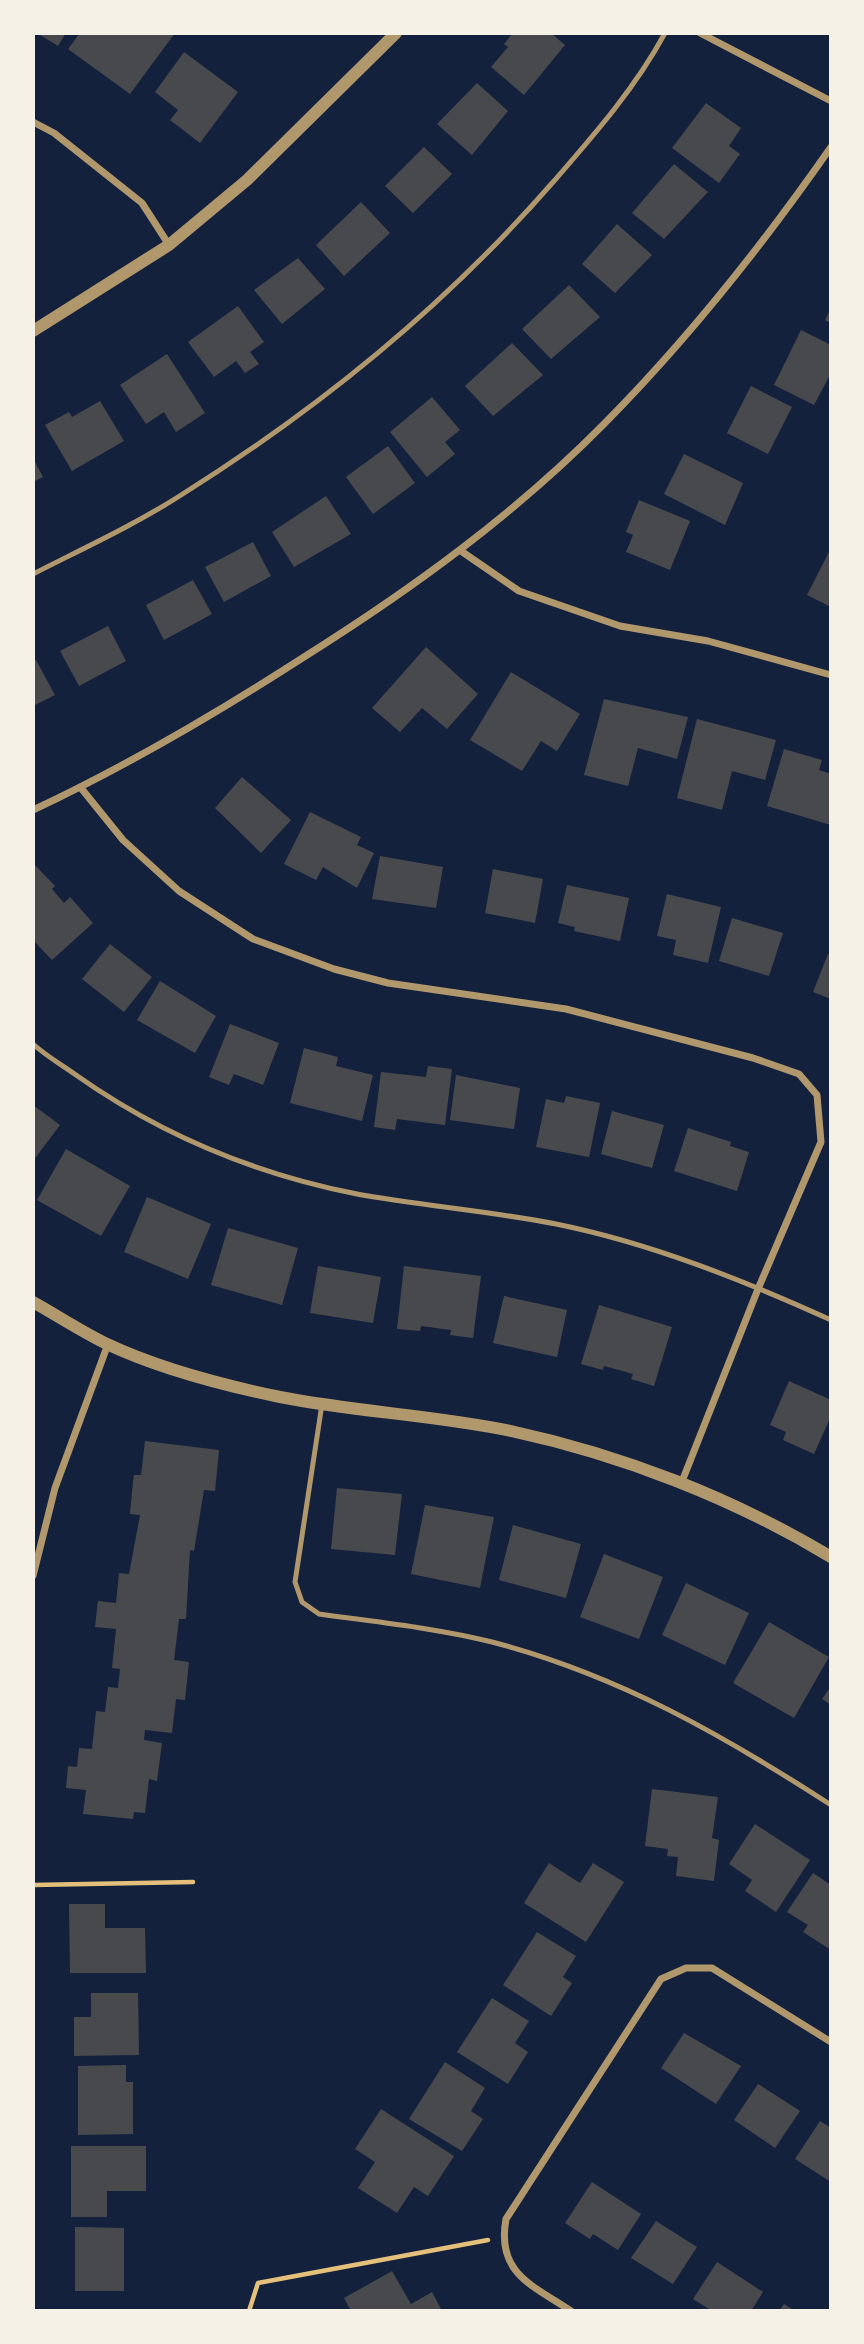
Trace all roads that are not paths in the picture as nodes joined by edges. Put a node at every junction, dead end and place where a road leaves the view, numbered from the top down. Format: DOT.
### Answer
graph roads {
  1 [pos="396,33"];
  2 [pos="665,33"];
  3 [pos="700,33"];
  4 [pos="831,101"];
  5 [pos="33,122"];
  6 [pos="831,147"];
  7 [pos="169,245"];
  8 [pos="33,331"];
  9 [pos="461,551"];
  10 [pos="33,574"];
  11 [pos="831,675"];
  12 [pos="81,788"];
  13 [pos="33,810"];
  14 [pos="33,1044"];
  15 [pos="758,1289"];
  16 [pos="33,1302"];
  17 [pos="831,1320"];
  18 [pos="108,1344"];
  19 [pos="322,1404"];
  20 [pos="681,1484"];
  21 [pos="831,1557"];
  22 [pos="33,1576"];
  23 [pos="831,1805"];
  24 [pos="831,2042"];
  25 [pos="571,2311"];
  1 -- 7 [label="street"];
  2 -- 10 [label="lane"];
  3 -- 4 [label="street"];
  5 -- 7 [label="street"];
  6 -- 9 [label="street"];
  7 -- 8 [label="street"];
  9 -- 11 [label="street"];
  9 -- 12 [label="street"];
  12 -- 13 [label="street"];
  12 -- 15 [label="street"];
  14 -- 15 [label="lane"];
  15 -- 17 [label="lane"];
  15 -- 20 [label="street"];
  16 -- 18 [label="street"];
  18 -- 19 [label="street"];
  18 -- 22 [label="street"];
  19 -- 20 [label="street"];
  19 -- 23 [label="lane"];
  20 -- 21 [label="street"];
  24 -- 25 [label="street"];
}
